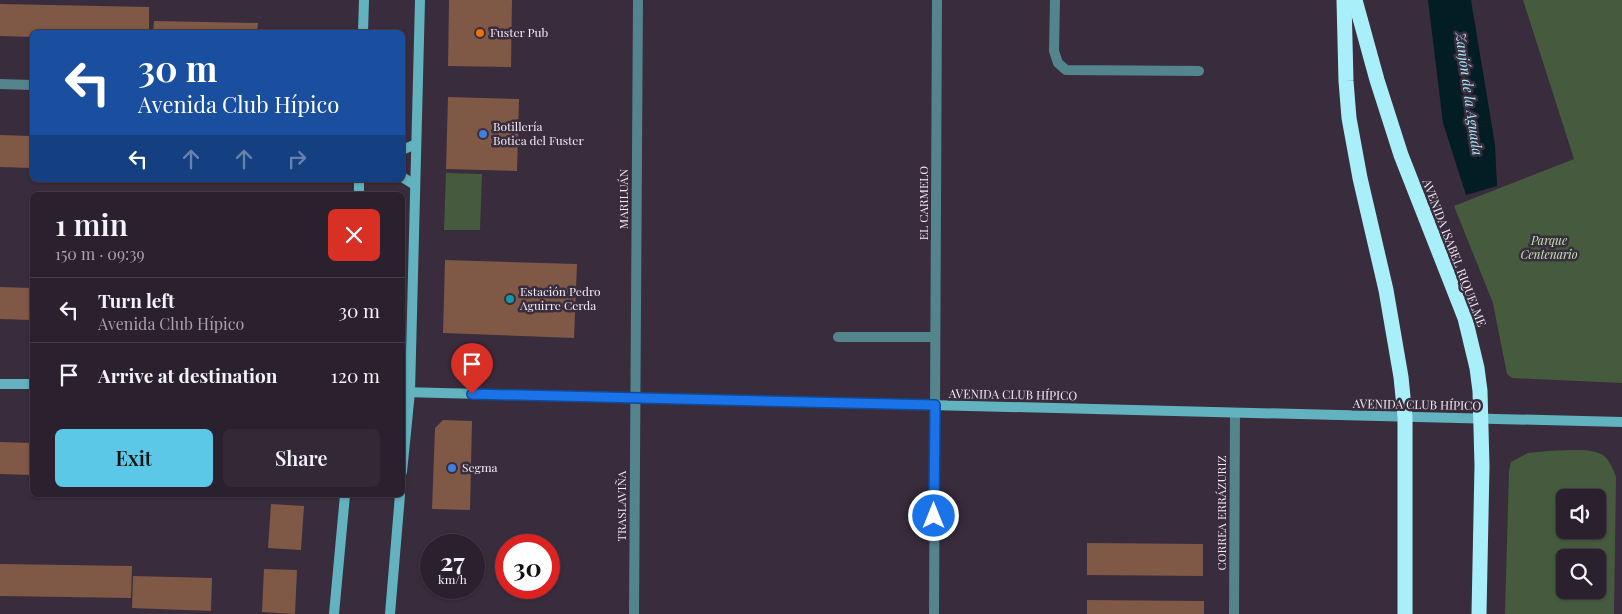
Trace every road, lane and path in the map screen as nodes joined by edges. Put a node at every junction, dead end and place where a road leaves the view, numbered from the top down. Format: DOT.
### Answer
graph roads {
  1 [pos="364,0"];
  2 [pos="420,0"];
  3 [pos="638,0"];
  4 [pos="937,0"];
  5 [pos="1056,0"];
  6 [pos="1344,0"];
  7 [pos="1355,0"];
  8 [pos="363,30"];
  9 [pos="1199,71"];
  10 [pos="0,84"];
  11 [pos="30,85"];
  12 [pos="416,144"];
  13 [pos="405,149"];
  14 [pos="405,179"];
  15 [pos="415,185"];
  16 [pos="838,337"];
  17 [pos="935,337"];
  18 [pos="0,384"];
  19 [pos="30,384"];
  20 [pos="406,392"];
  21 [pos="635,398"];
  22 [pos="935,405"];
  23 [pos="405,412"];
  24 [pos="1235,413"];
  25 [pos="1405,417"];
  26 [pos="1481,419"];
  27 [pos="1622,422"];
  28 [pos="345,497"];
  29 [pos="400,497"];
  30 [pos="334,614"];
  31 [pos="390,614"];
  32 [pos="634,614"];
  33 [pos="934,614"];
  34 [pos="1234,614"];
  35 [pos="1405,614"];
  36 [pos="1480,614"];
  1 -- 8 [label="main road"];
  2 -- 12 [label="main road"];
  3 -- 21 [label="street, MARILUÁN"];
  4 -- 17 [label="street, EL CARMELO"];
  5 -- 9 [label="street"];
  6 -- 25 [label="highway"];
  7 -- 26 [label="highway, AVENIDA ISABEL RIQUELME"];
  10 -- 11 [label="street"];
  12 -- 13 [label="main road"];
  12 -- 15 [label="main road"];
  14 -- 15 [label="main road"];
  15 -- 20 [label="main road"];
  16 -- 17 [label="street"];
  17 -- 22 [label="street, EL CARMELO"];
  18 -- 19 [label="main road"];
  20 -- 21 [label="main road, AVENIDA CLUB HÍPICO"];
  20 -- 23 [label="main road"];
  21 -- 22 [label="main road, AVENIDA CLUB HÍPICO"];
  21 -- 32 [label="street, TRASLAVIÑA"];
  22 -- 24 [label="main road, AVENIDA CLUB HÍPICO"];
  22 -- 33 [label="street, EL CARMELO"];
  24 -- 25 [label="main road, AVENIDA CLUB HÍPICO"];
  24 -- 34 [label="street, CORREA ERRÁZURIZ"];
  25 -- 26 [label="main road, AVENIDA CLUB HÍPICO"];
  25 -- 35 [label="highway"];
  26 -- 27 [label="main road, AVENIDA CLUB HÍPICO"];
  26 -- 36 [label="highway, AVENIDA ISABEL RIQUELME"];
  28 -- 30 [label="main road"];
  29 -- 31 [label="main road"];
}
